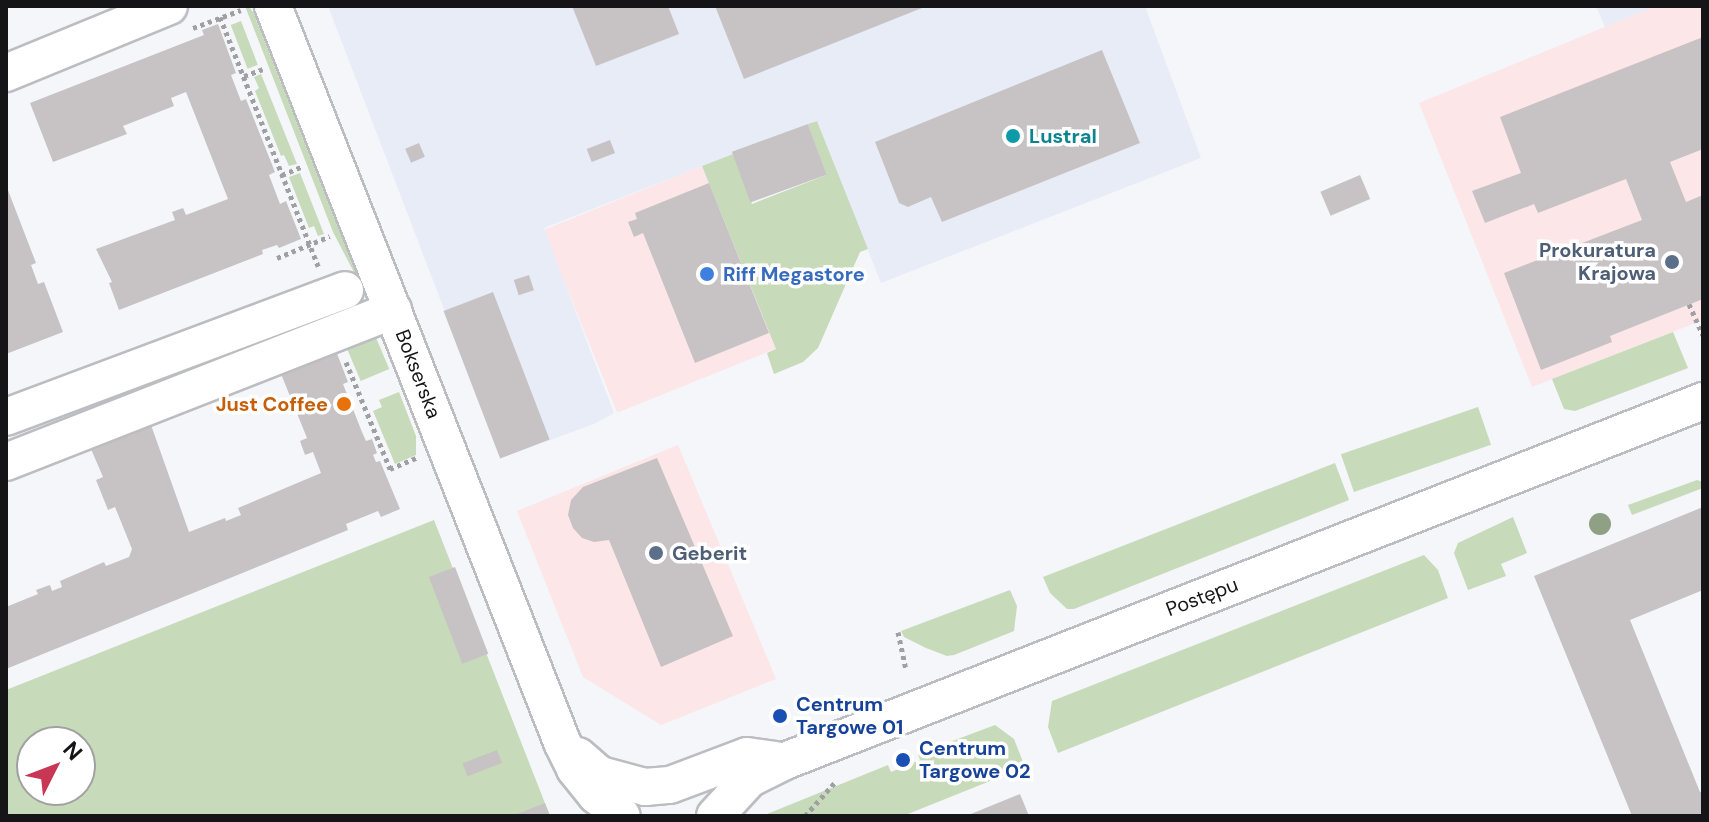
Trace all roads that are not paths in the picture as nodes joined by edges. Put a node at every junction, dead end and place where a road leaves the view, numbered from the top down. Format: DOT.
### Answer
graph roads {
  1 [pos="169,6"];
  2 [pos="273,6"];
  3 [pos="6,73"];
  4 [pos="334,284"];
  5 [pos="393,310"];
  6 [pos="1703,401"];
  7 [pos="6,417"];
  8 [pos="6,462"];
  9 [pos="562,742"];
  10 [pos="785,761"];
  11 [pos="622,816"];
  12 [pos="715,816"];
  1 -- 3 [label="street"];
  2 -- 5 [label="street, Bokserska"];
  4 -- 7 [label="street"];
  5 -- 8 [label="street"];
  5 -- 9 [label="street, Bokserska"];
  6 -- 10 [label="street, Postępu"];
  9 -- 10 [label="street, Bokserska"];
  9 -- 11 [label="street, Bokserska"];
  10 -- 12 [label="street, Postępu"];
}
